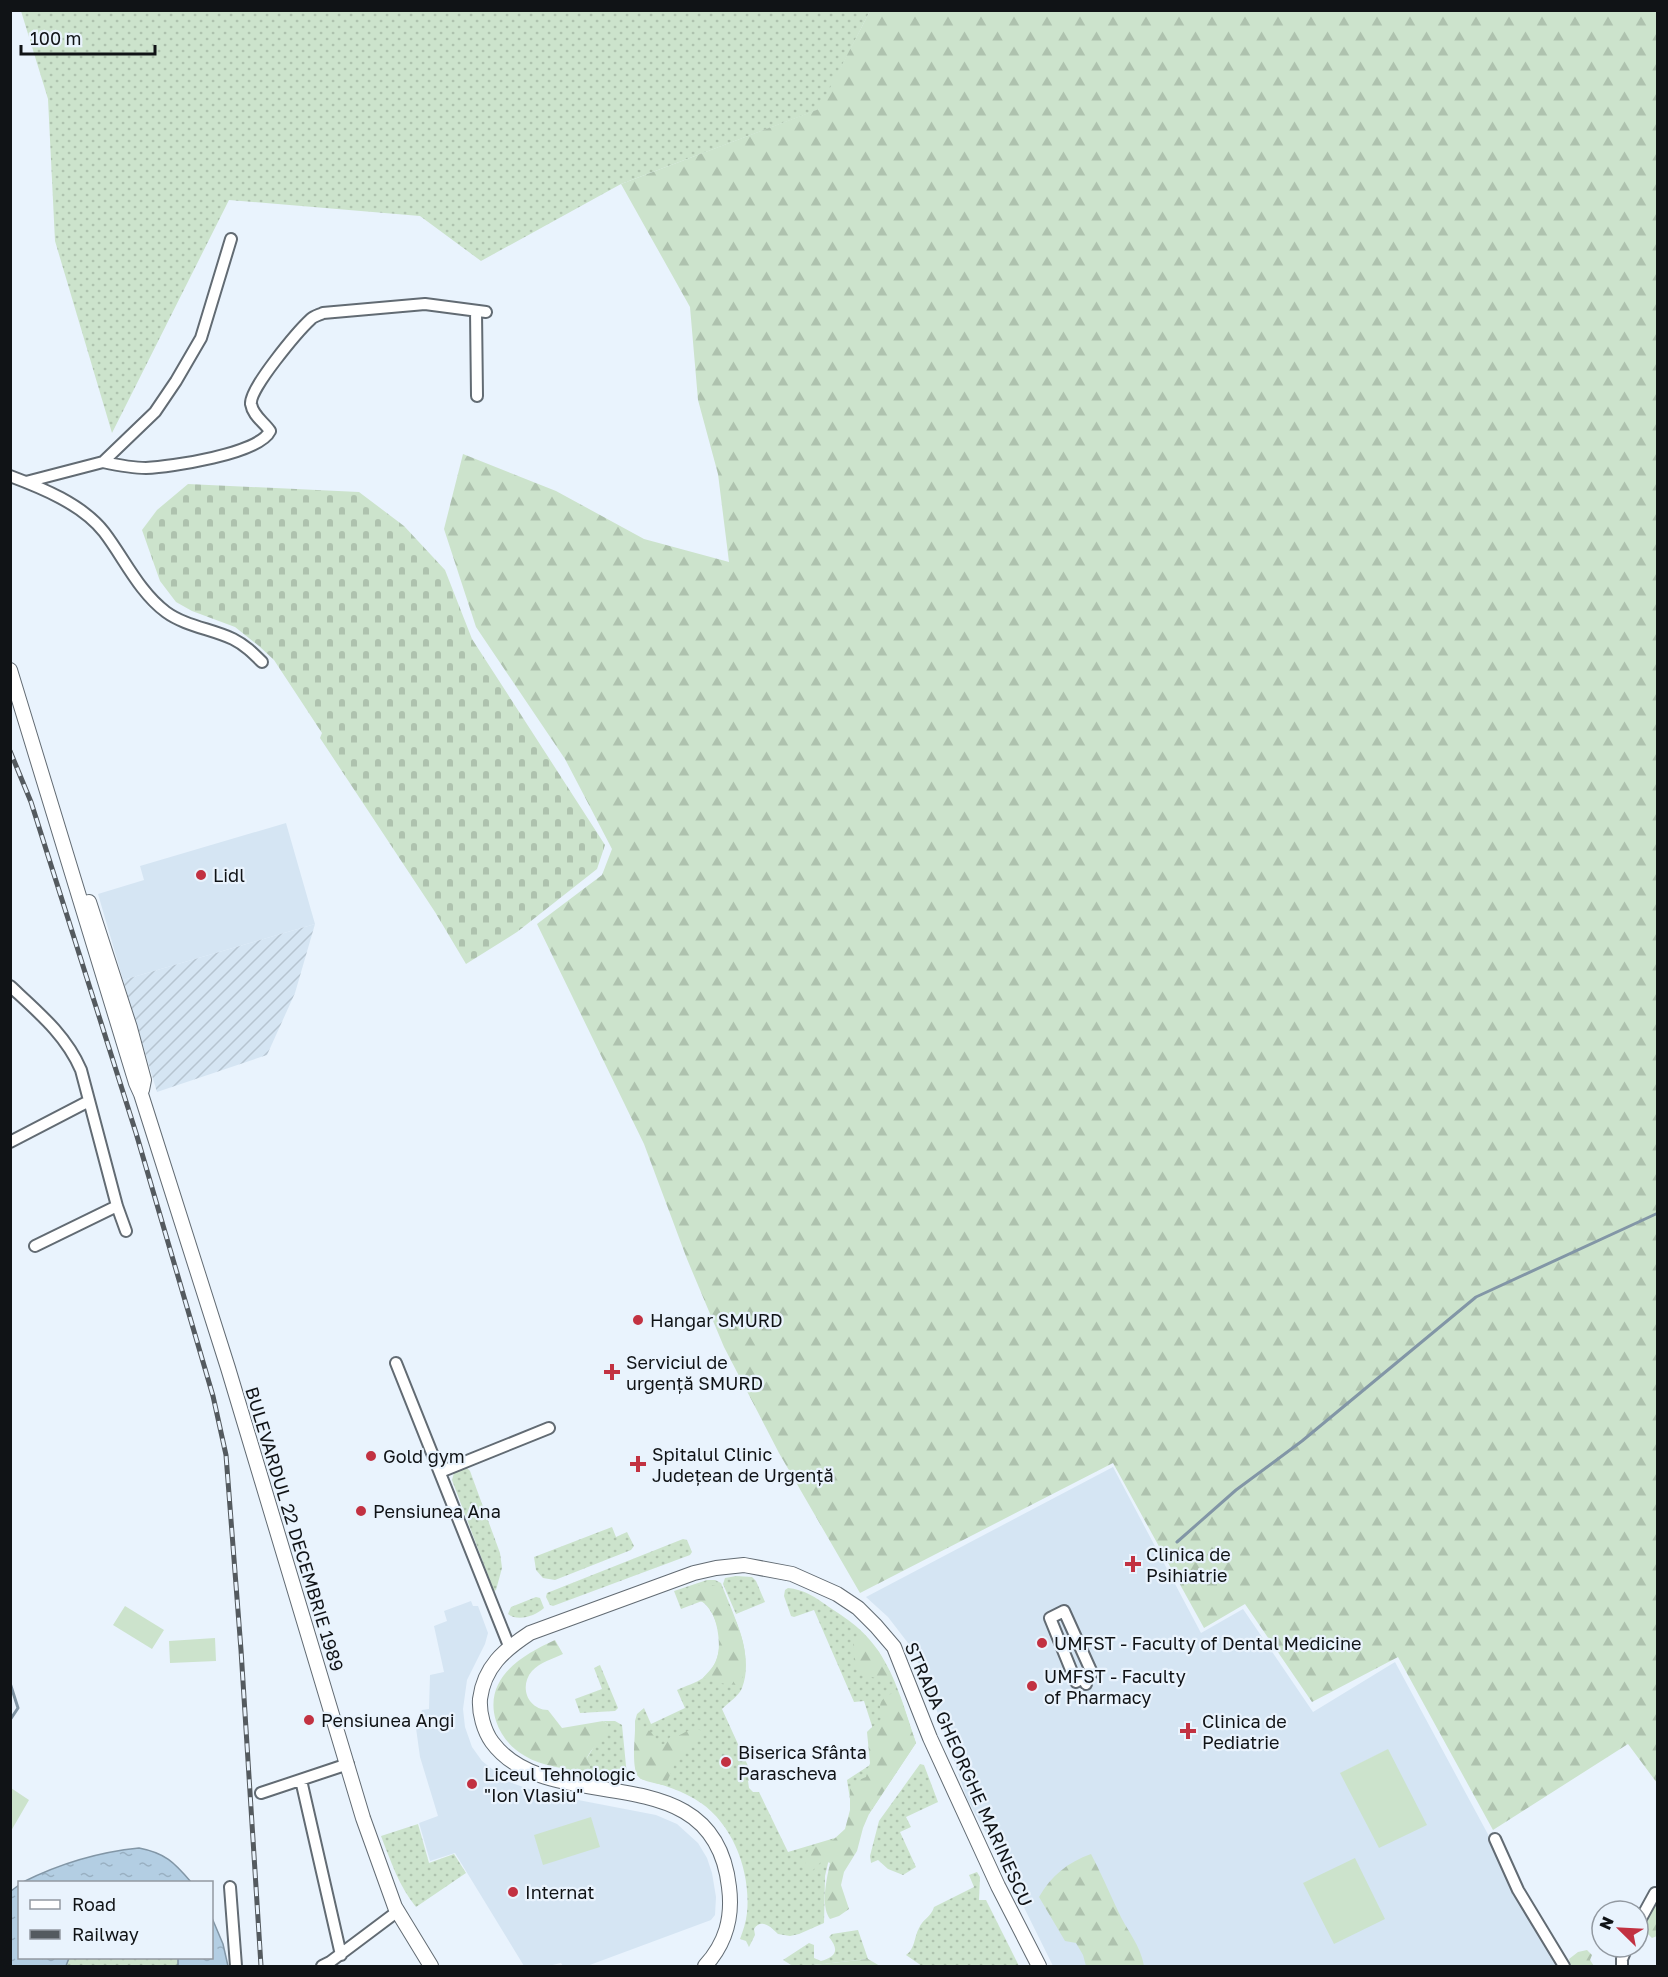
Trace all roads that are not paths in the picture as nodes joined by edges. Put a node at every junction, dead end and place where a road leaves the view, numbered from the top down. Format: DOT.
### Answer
graph roads {
  1 [pos="231,239"];
  2 [pos="477,396"];
  3 [pos="103,462"];
  4 [pos="10,476"];
  5 [pos="26,482"];
  6 [pos="262,662"];
  7 [pos="10,670"];
  8 [pos="10,986"];
  9 [pos="89,1101"];
  10 [pos="10,1142"];
  11 [pos="117,1206"];
  12 [pos="126,1231"];
  13 [pos="35,1245"];
  14 [pos="396,1363"];
  15 [pos="549,1428"];
  16 [pos="440,1472"];
  17 [pos="509,1646"];
  18 [pos="1085,1681"];
  19 [pos="348,1764"];
  20 [pos="301,1780"];
  21 [pos="261,1793"];
  22 [pos="1496,1839"];
  23 [pos="230,1887"];
  24 [pos="1655,1893"];
  25 [pos="1650,1902"];
  26 [pos="398,1911"];
  27 [pos="341,1955"];
  28 [pos="236,1966"];
  29 [pos="322,1966"];
  30 [pos="431,1966"];
  31 [pos="705,1966"];
  32 [pos="1039,1966"];
  33 [pos="1564,1966"];
  1 -- 3 [label="street"];
  2 -- 3 [label="street"];
  3 -- 5 [label="street"];
  4 -- 5 [label="street"];
  5 -- 6 [label="street"];
  7 -- 19 [label="main road, BULEVARDUL 22 DECEMBRIE 1989"];
  8 -- 9 [label="street"];
  9 -- 10 [label="street"];
  9 -- 11 [label="street"];
  11 -- 12 [label="street"];
  11 -- 13 [label="street"];
  14 -- 16 [label="street"];
  15 -- 16 [label="street"];
  16 -- 17 [label="street"];
  17 -- 31 [label="main road, STRADA GHEORGHE MARINESCU"];
  17 -- 32 [label="main road, STRADA GHEORGHE MARINESCU"];
  18 -- 18 [label="street"];
  19 -- 20 [label="street"];
  19 -- 26 [label="main road, BULEVARDUL 22 DECEMBRIE 1989"];
  20 -- 21 [label="street"];
  20 -- 27 [label="street"];
  22 -- 33 [label="street"];
  23 -- 28 [label="street"];
  24 -- 25 [label="street"];
  26 -- 27 [label="street"];
  26 -- 30 [label="main road, BULEVARDUL 22 DECEMBRIE 1989"];
  27 -- 29 [label="street"];
}
